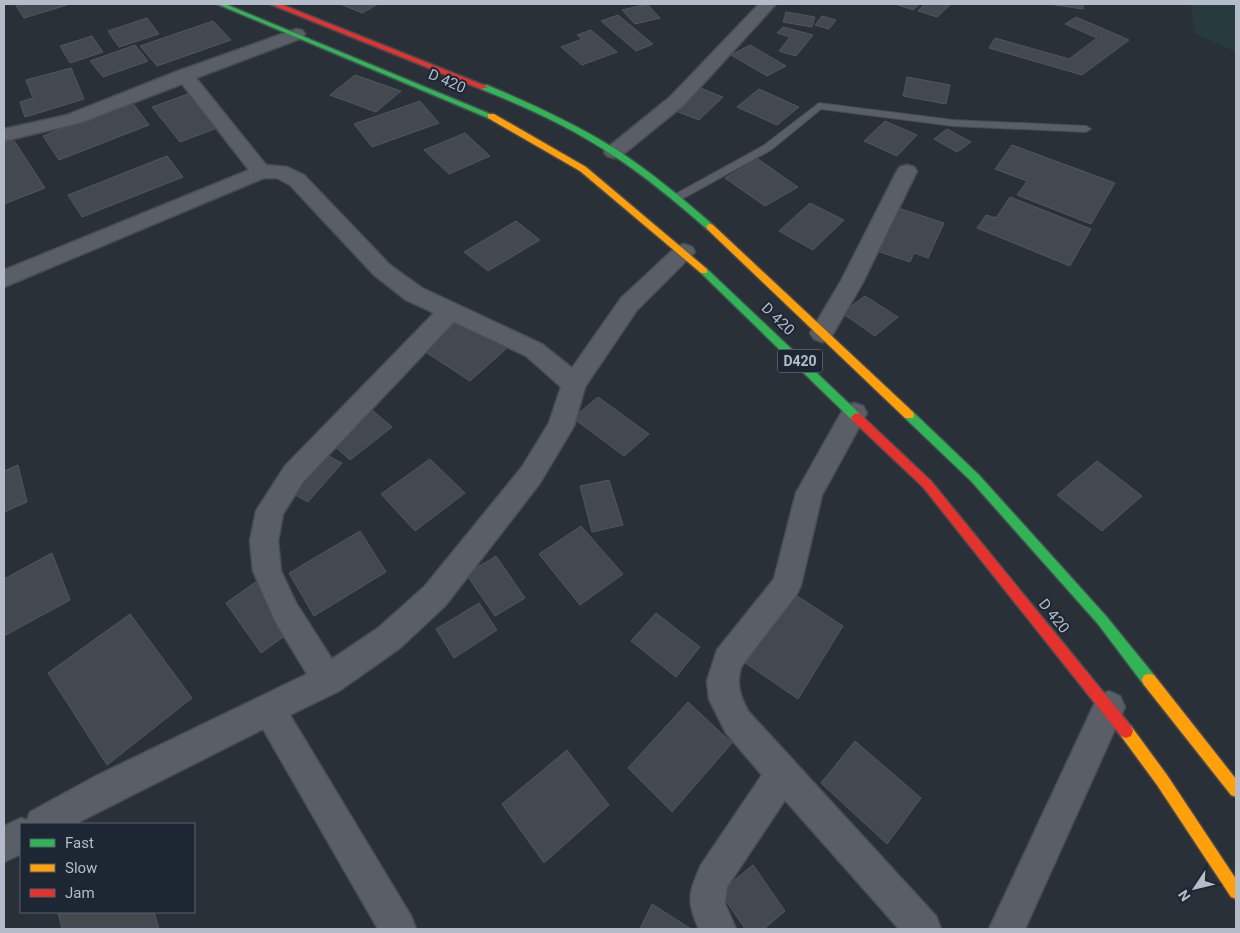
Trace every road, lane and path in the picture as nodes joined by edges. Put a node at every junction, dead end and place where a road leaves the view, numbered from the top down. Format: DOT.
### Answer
graph roads {
  1 [pos="220,4"];
  2 [pos="274,4"];
  3 [pos="768,4"];
  4 [pos="296,34"];
  5 [pos="184,75"];
  6 [pos="1086,129"];
  7 [pos="4,135"];
  8 [pos="614,152"];
  9 [pos="907,171"];
  10 [pos="261,172"];
  11 [pos="676,198"];
  12 [pos="684,252"];
  13 [pos="4,279"];
  14 [pos="450,311"];
  15 [pos="822,333"];
  16 [pos="574,384"];
  17 [pos="854,413"];
  18 [pos="328,680"];
  19 [pos="1109,707"];
  20 [pos="269,709"];
  21 [pos="783,773"];
  22 [pos="1236,790"];
  23 [pos="44,823"];
  24 [pos="20,837"];
  25 [pos="4,845"];
  26 [pos="1236,892"];
  27 [pos="398,929"];
  28 [pos="718,929"];
  29 [pos="923,929"];
  30 [pos="1007,929"];
  1 -- 4 [label="highway, D 420 / D420"];
  2 -- 8 [label="highway, D420"];
  3 -- 8 [label="street"];
  4 -- 5 [label="street"];
  4 -- 12 [label="highway, D 420 / D420"];
  5 -- 7 [label="street"];
  5 -- 10 [label="street"];
  6 -- 11 [label="lane"];
  8 -- 11 [label="highway, D420"];
  9 -- 15 [label="street"];
  10 -- 13 [label="street"];
  10 -- 14 [label="street"];
  11 -- 15 [label="highway, D420"];
  12 -- 16 [label="street"];
  12 -- 17 [label="highway, D 420 / D420"];
  14 -- 16 [label="street"];
  14 -- 18 [label="street"];
  15 -- 22 [label="highway, D420"];
  16 -- 18 [label="street"];
  17 -- 19 [label="highway, D 420 / D420"];
  17 -- 21 [label="street"];
  18 -- 20 [label="street"];
  19 -- 26 [label="highway, D 420 / D420"];
  19 -- 30 [label="street"];
  20 -- 23 [label="street"];
  20 -- 27 [label="street"];
  21 -- 28 [label="street"];
  21 -- 29 [label="street"];
  24 -- 25 [label="street"];
}
